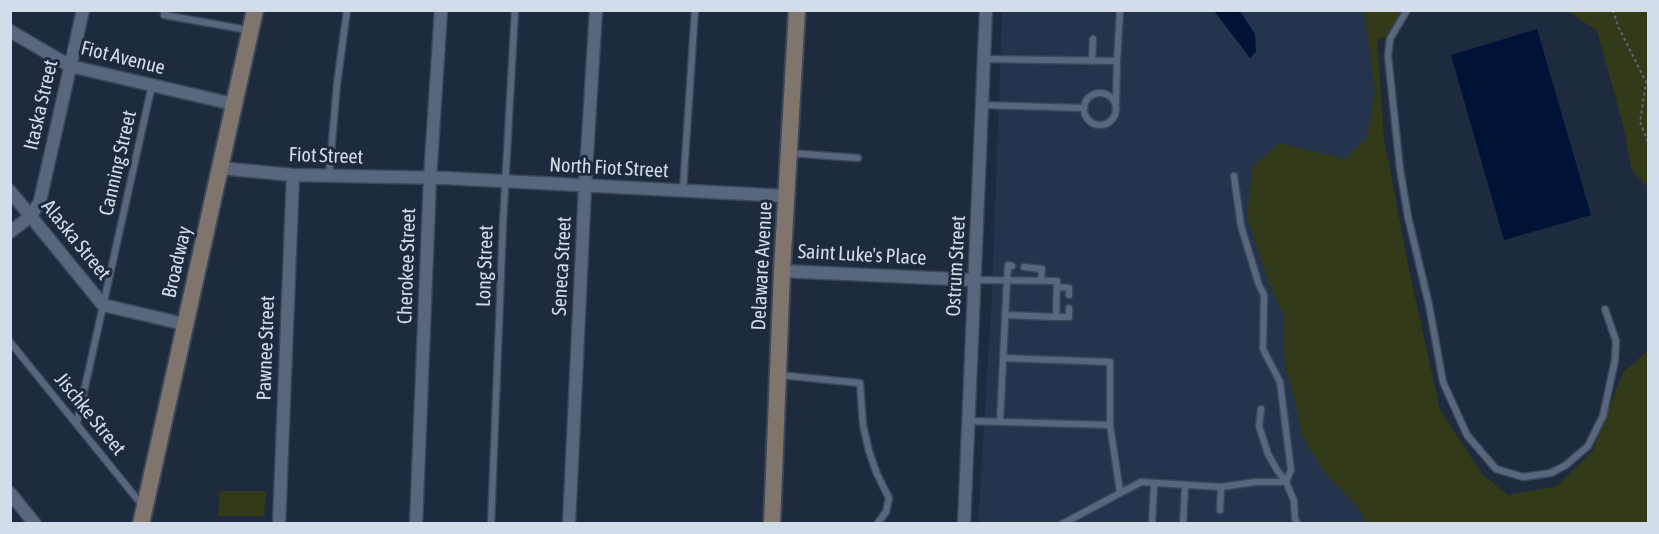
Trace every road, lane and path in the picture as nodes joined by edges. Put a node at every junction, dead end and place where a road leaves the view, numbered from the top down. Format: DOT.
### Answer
graph roads {
  1 [pos="82,10"];
  2 [pos="255,10"];
  3 [pos="347,10"];
  4 [pos="441,10"];
  5 [pos="515,10"];
  6 [pos="596,10"];
  7 [pos="694,10"];
  8 [pos="797,10"];
  9 [pos="986,10"];
  10 [pos="1120,10"];
  11 [pos="1407,10"];
  12 [pos="1613,10"];
  13 [pos="165,13"];
  14 [pos="10,31"];
  15 [pos="250,31"];
  16 [pos="1093,39"];
  17 [pos="984,59"];
  18 [pos="1092,61"];
  19 [pos="1117,62"];
  20 [pos="70,66"];
  21 [pos="152,85"];
  22 [pos="233,104"];
  23 [pos="1116,104"];
  24 [pos="982,105"];
  25 [pos="1084,108"];
  26 [pos="1648,142"];
  27 [pos="788,153"];
  28 [pos="858,158"];
  29 [pos="220,168"];
  30 [pos="293,175"];
  31 [pos="329,176"];
  32 [pos="1234,176"];
  33 [pos="430,178"];
  34 [pos="505,182"];
  35 [pos="585,187"];
  36 [pos="10,191"];
  37 [pos="683,191"];
  38 [pos="786,196"];
  39 [pos="31,216"];
  40 [pos="10,232"];
  41 [pos="1012,266"];
  42 [pos="1024,267"];
  43 [pos="782,271"];
  44 [pos="1007,279"];
  45 [pos="975,280"];
  46 [pos="1041,280"];
  47 [pos="1057,287"];
  48 [pos="1069,295"];
  49 [pos="104,305"];
  50 [pos="1069,308"];
  51 [pos="1605,309"];
  52 [pos="1005,315"];
  53 [pos="1056,316"];
  54 [pos="184,324"];
  55 [pos="10,342"];
  56 [pos="1003,358"];
  57 [pos="779,375"];
  58 [pos="1261,409"];
  59 [pos="969,421"];
  60 [pos="1000,422"];
  61 [pos="77,423"];
  62 [pos="1110,425"];
  63 [pos="1286,482"];
  64 [pos="1154,484"];
  65 [pos="1185,486"];
  66 [pos="1221,488"];
  67 [pos="1120,492"];
  68 [pos="10,493"];
  69 [pos="1220,510"];
  70 [pos="143,516"];
  71 [pos="35,524"];
  72 [pos="279,524"];
  73 [pos="416,524"];
  74 [pos="491,524"];
  75 [pos="569,524"];
  76 [pos="772,524"];
  77 [pos="877,524"];
  78 [pos="964,524"];
  79 [pos="1062,524"];
  80 [pos="1152,524"];
  81 [pos="1184,524"];
  82 [pos="1298,524"];
  1 -- 20 [label="street, Itaska Street"];
  2 -- 15 [label="main road, Broadway"];
  3 -- 31 [label="lane"];
  4 -- 33 [label="street, Cherokee Street"];
  5 -- 34 [label="lane, Long Street"];
  6 -- 35 [label="street, Seneca Street"];
  7 -- 37 [label="lane"];
  8 -- 27 [label="main road, Delaware Avenue"];
  9 -- 17 [label="street, Ostrum Street"];
  10 -- 19 [label="lane"];
  11 -- 51 [label="lane"];
  12 -- 26 [label="path"];
  13 -- 15 [label="lane"];
  14 -- 20 [label="street, Fiot Avenue"];
  15 -- 22 [label="main road, Broadway"];
  16 -- 18 [label="lane"];
  17 -- 18 [label="lane"];
  17 -- 24 [label="street, Ostrum Street"];
  18 -- 19 [label="lane"];
  19 -- 23 [label="lane"];
  20 -- 21 [label="street, Fiot Avenue"];
  20 -- 39 [label="street, Itaska Street"];
  21 -- 22 [label="street, Fiot Avenue"];
  21 -- 49 [label="lane, Canning Street"];
  22 -- 29 [label="main road, Broadway"];
  23 -- 25 [label="lane"];
  23 -- 25 [label="lane"];
  24 -- 25 [label="lane"];
  24 -- 45 [label="street, Ostrum Street"];
  27 -- 28 [label="lane"];
  27 -- 38 [label="main road, Delaware Avenue"];
  29 -- 30 [label="street, Fiot Street"];
  29 -- 54 [label="main road, Broadway"];
  30 -- 31 [label="street, Fiot Street"];
  30 -- 72 [label="street, Pawnee Street"];
  31 -- 33 [label="street, Fiot Street"];
  32 -- 63 [label="lane"];
  33 -- 34 [label="street, North Fiot Street"];
  33 -- 73 [label="street, Cherokee Street"];
  34 -- 35 [label="street, North Fiot Street"];
  34 -- 74 [label="lane, Long Street"];
  35 -- 37 [label="street, North Fiot Street"];
  35 -- 75 [label="street, Seneca Street"];
  36 -- 39 [label="street, Alaska Street"];
  37 -- 38 [label="street, North Fiot Street"];
  38 -- 43 [label="main road, Delaware Avenue"];
  39 -- 40 [label="street, Itaska Street"];
  39 -- 49 [label="street, Alaska Street"];
  41 -- 44 [label="lane"];
  42 -- 46 [label="lane"];
  43 -- 45 [label="street, Saint Luke's Place"];
  43 -- 57 [label="main road, Delaware Avenue"];
  44 -- 45 [label="lane"];
  44 -- 46 [label="lane"];
  44 -- 52 [label="lane"];
  45 -- 59 [label="street, Ostrum Street"];
  46 -- 47 [label="lane"];
  47 -- 48 [label="lane"];
  47 -- 53 [label="lane"];
  49 -- 54 [label="street, Alaska Street"];
  49 -- 61 [label="lane, Canning Street"];
  50 -- 53 [label="lane"];
  52 -- 53 [label="lane"];
  52 -- 56 [label="lane"];
  54 -- 70 [label="main road, Broadway"];
  55 -- 61 [label="lane, Jischke Street"];
  56 -- 60 [label="lane"];
  56 -- 62 [label="lane"];
  57 -- 76 [label="main road, Delaware Avenue"];
  57 -- 77 [label="lane"];
  58 -- 63 [label="lane"];
  59 -- 60 [label="lane"];
  59 -- 78 [label="street, Ostrum Street"];
  60 -- 62 [label="lane"];
  61 -- 70 [label="lane, Jischke Street"];
  62 -- 67 [label="lane"];
  63 -- 66 [label="lane"];
  63 -- 82 [label="lane"];
  64 -- 65 [label="lane"];
  64 -- 67 [label="lane"];
  64 -- 80 [label="lane"];
  65 -- 66 [label="lane"];
  65 -- 81 [label="lane"];
  66 -- 69 [label="lane"];
  67 -- 79 [label="lane"];
  68 -- 71 [label="street"];
}
